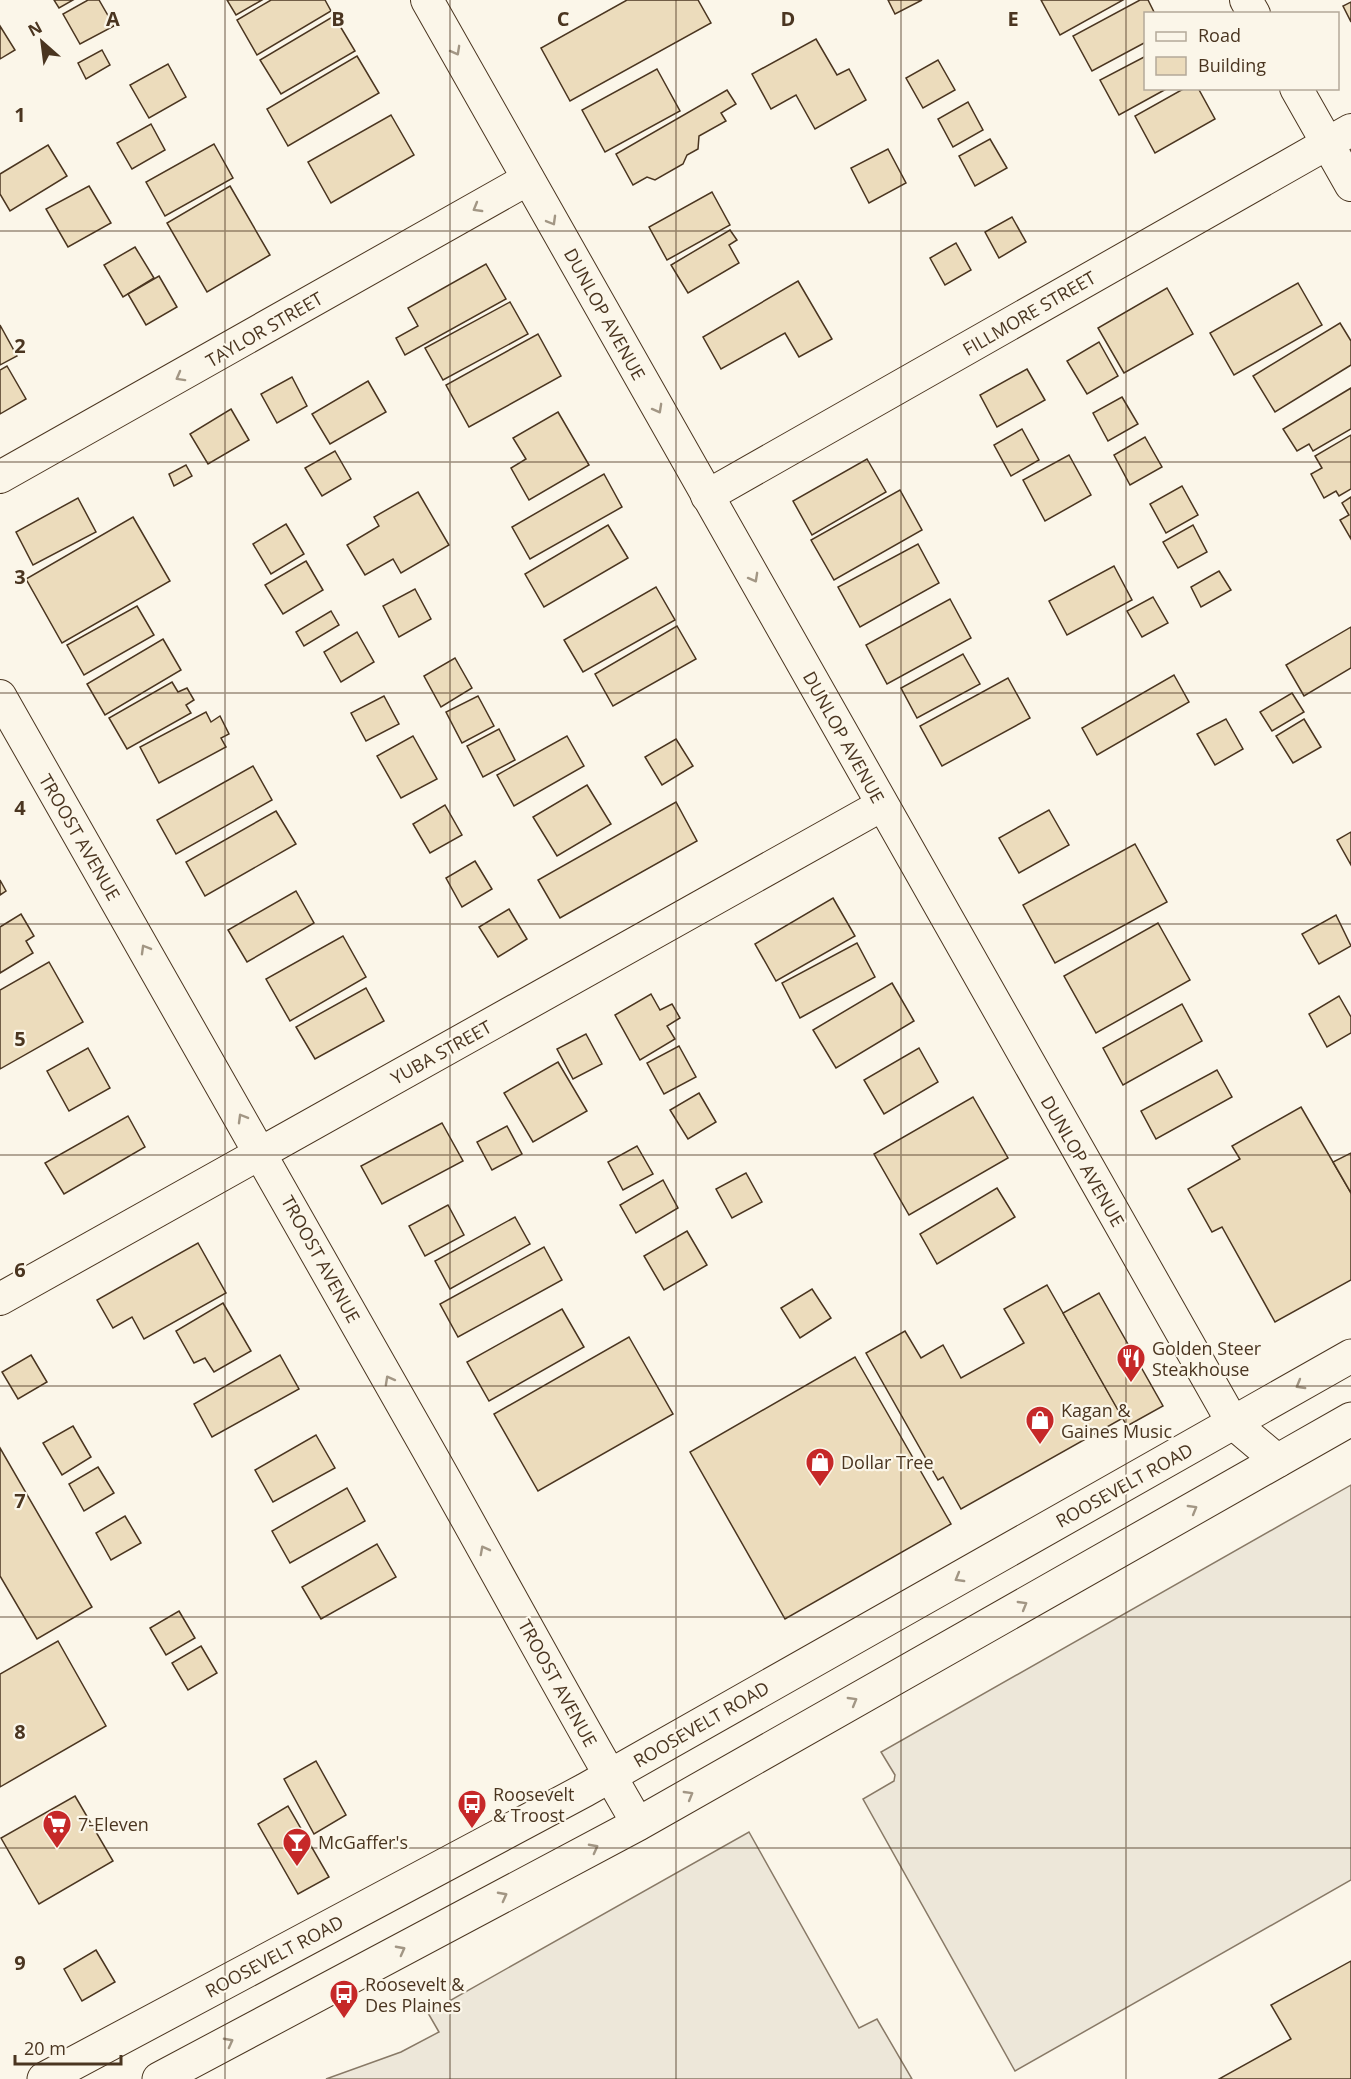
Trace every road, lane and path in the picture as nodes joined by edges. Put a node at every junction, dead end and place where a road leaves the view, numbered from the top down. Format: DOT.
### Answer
graph roads {
  1 [pos="427,0"];
  2 [pos="1298,90"];
  3 [pos="1339,137"];
  4 [pos="528,179"];
  5 [pos="1351,185"];
  6 [pos="0,477"];
  7 [pos="707,496"];
  8 [pos="0,696"];
  9 [pos="882,805"];
  10 [pos="262,1152"];
  11 [pos="0,1299"];
  12 [pos="1351,1356"];
  13 [pos="1351,1419"];
  14 [pos="1233,1423"];
  15 [pos="1278,1461"];
  16 [pos="610,1776"];
  17 [pos="638,1824"];
  18 [pos="44,2079"];
  19 [pos="159,2079"];
  1 -- 4 [label="street, DUNLOP AVENUE, one-way"];
  2 -- 3 [label="street"];
  3 -- 5 [label="street"];
  3 -- 7 [label="street, FILLMORE STREET"];
  4 -- 6 [label="street, TAYLOR STREET, one-way"];
  4 -- 7 [label="street, DUNLOP AVENUE, one-way"];
  7 -- 9 [label="street, DUNLOP AVENUE, one-way"];
  10 -- 8 [label="street, TROOST AVENUE, one-way"];
  9 -- 10 [label="street, YUBA STREET"];
  9 -- 14 [label="street, DUNLOP AVENUE"];
  10 -- 11 [label="street, YUBA STREET"];
  16 -- 10 [label="street, TROOST AVENUE, one-way"];
  12 -- 14 [label="main road, ROOSEVELT ROAD, one-way"];
  13 -- 15 [label="main road"];
  14 -- 15 [label="street, DUNLOP AVENUE"];
  14 -- 16 [label="main road, ROOSEVELT ROAD, one-way"];
  17 -- 15 [label="main road, one-way"];
  16 -- 17 [label="street, TROOST AVENUE"];
  16 -- 18 [label="main road, ROOSEVELT ROAD"];
  19 -- 17 [label="main road, one-way"];
}
